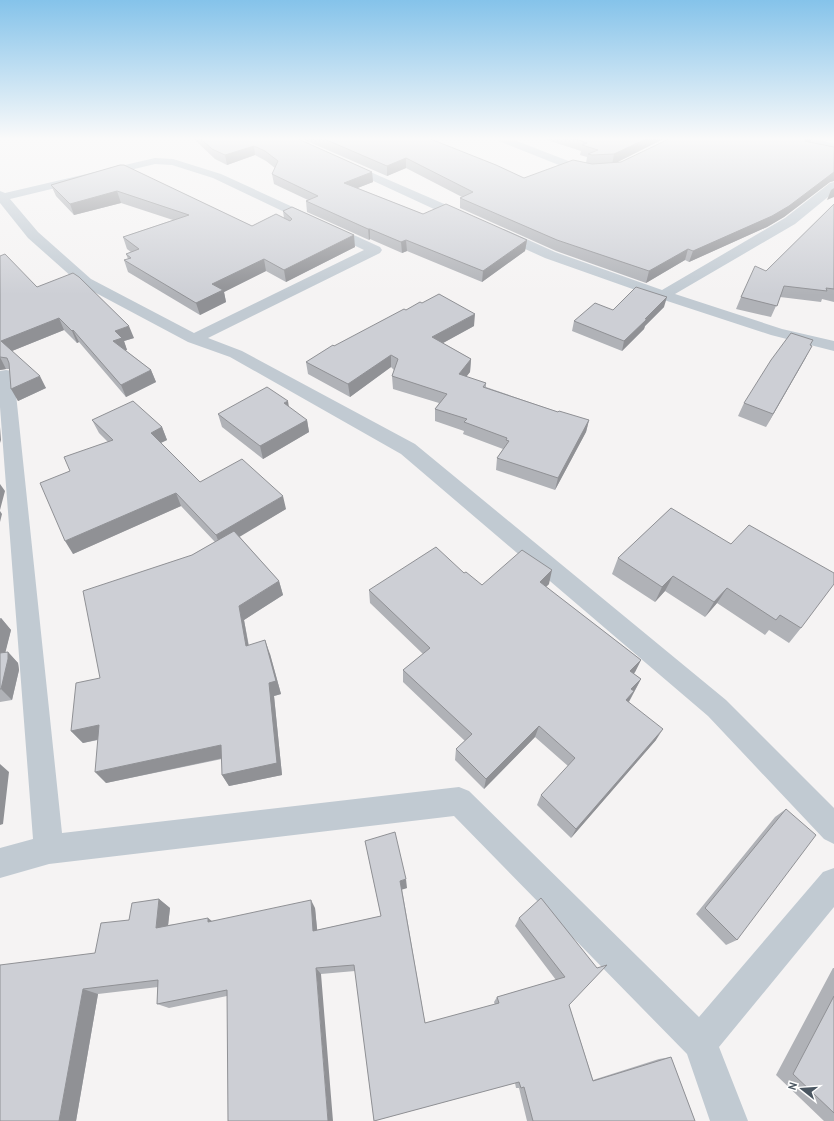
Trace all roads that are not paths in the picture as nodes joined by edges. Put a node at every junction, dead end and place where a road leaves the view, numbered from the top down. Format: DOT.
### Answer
graph roads {
  1 [pos="26,190"];
  2 [pos="248,190"];
  3 [pos="403,190"];
  4 [pos="829,190"];
  5 [pos="1,196"];
  6 [pos="663,295"];
  7 [pos="194,338"];
  8 [pos="834,346"];
  9 [pos="0,376"];
  10 [pos="834,829"];
  11 [pos="49,849"];
  12 [pos="0,863"];
  13 [pos="834,883"];
  14 [pos="700,1043"];
  15 [pos="729,1121"];
  1 -- 5 [label="street"];
  2 -- 7 [label="street"];
  3 -- 6 [label="street"];
  4 -- 6 [label="street"];
  5 -- 7 [label="street"];
  6 -- 8 [label="street"];
  7 -- 10 [label="street"];
  9 -- 11 [label="street"];
  11 -- 12 [label="street"];
  11 -- 14 [label="street"];
  13 -- 14 [label="street"];
  14 -- 15 [label="street"];
}
